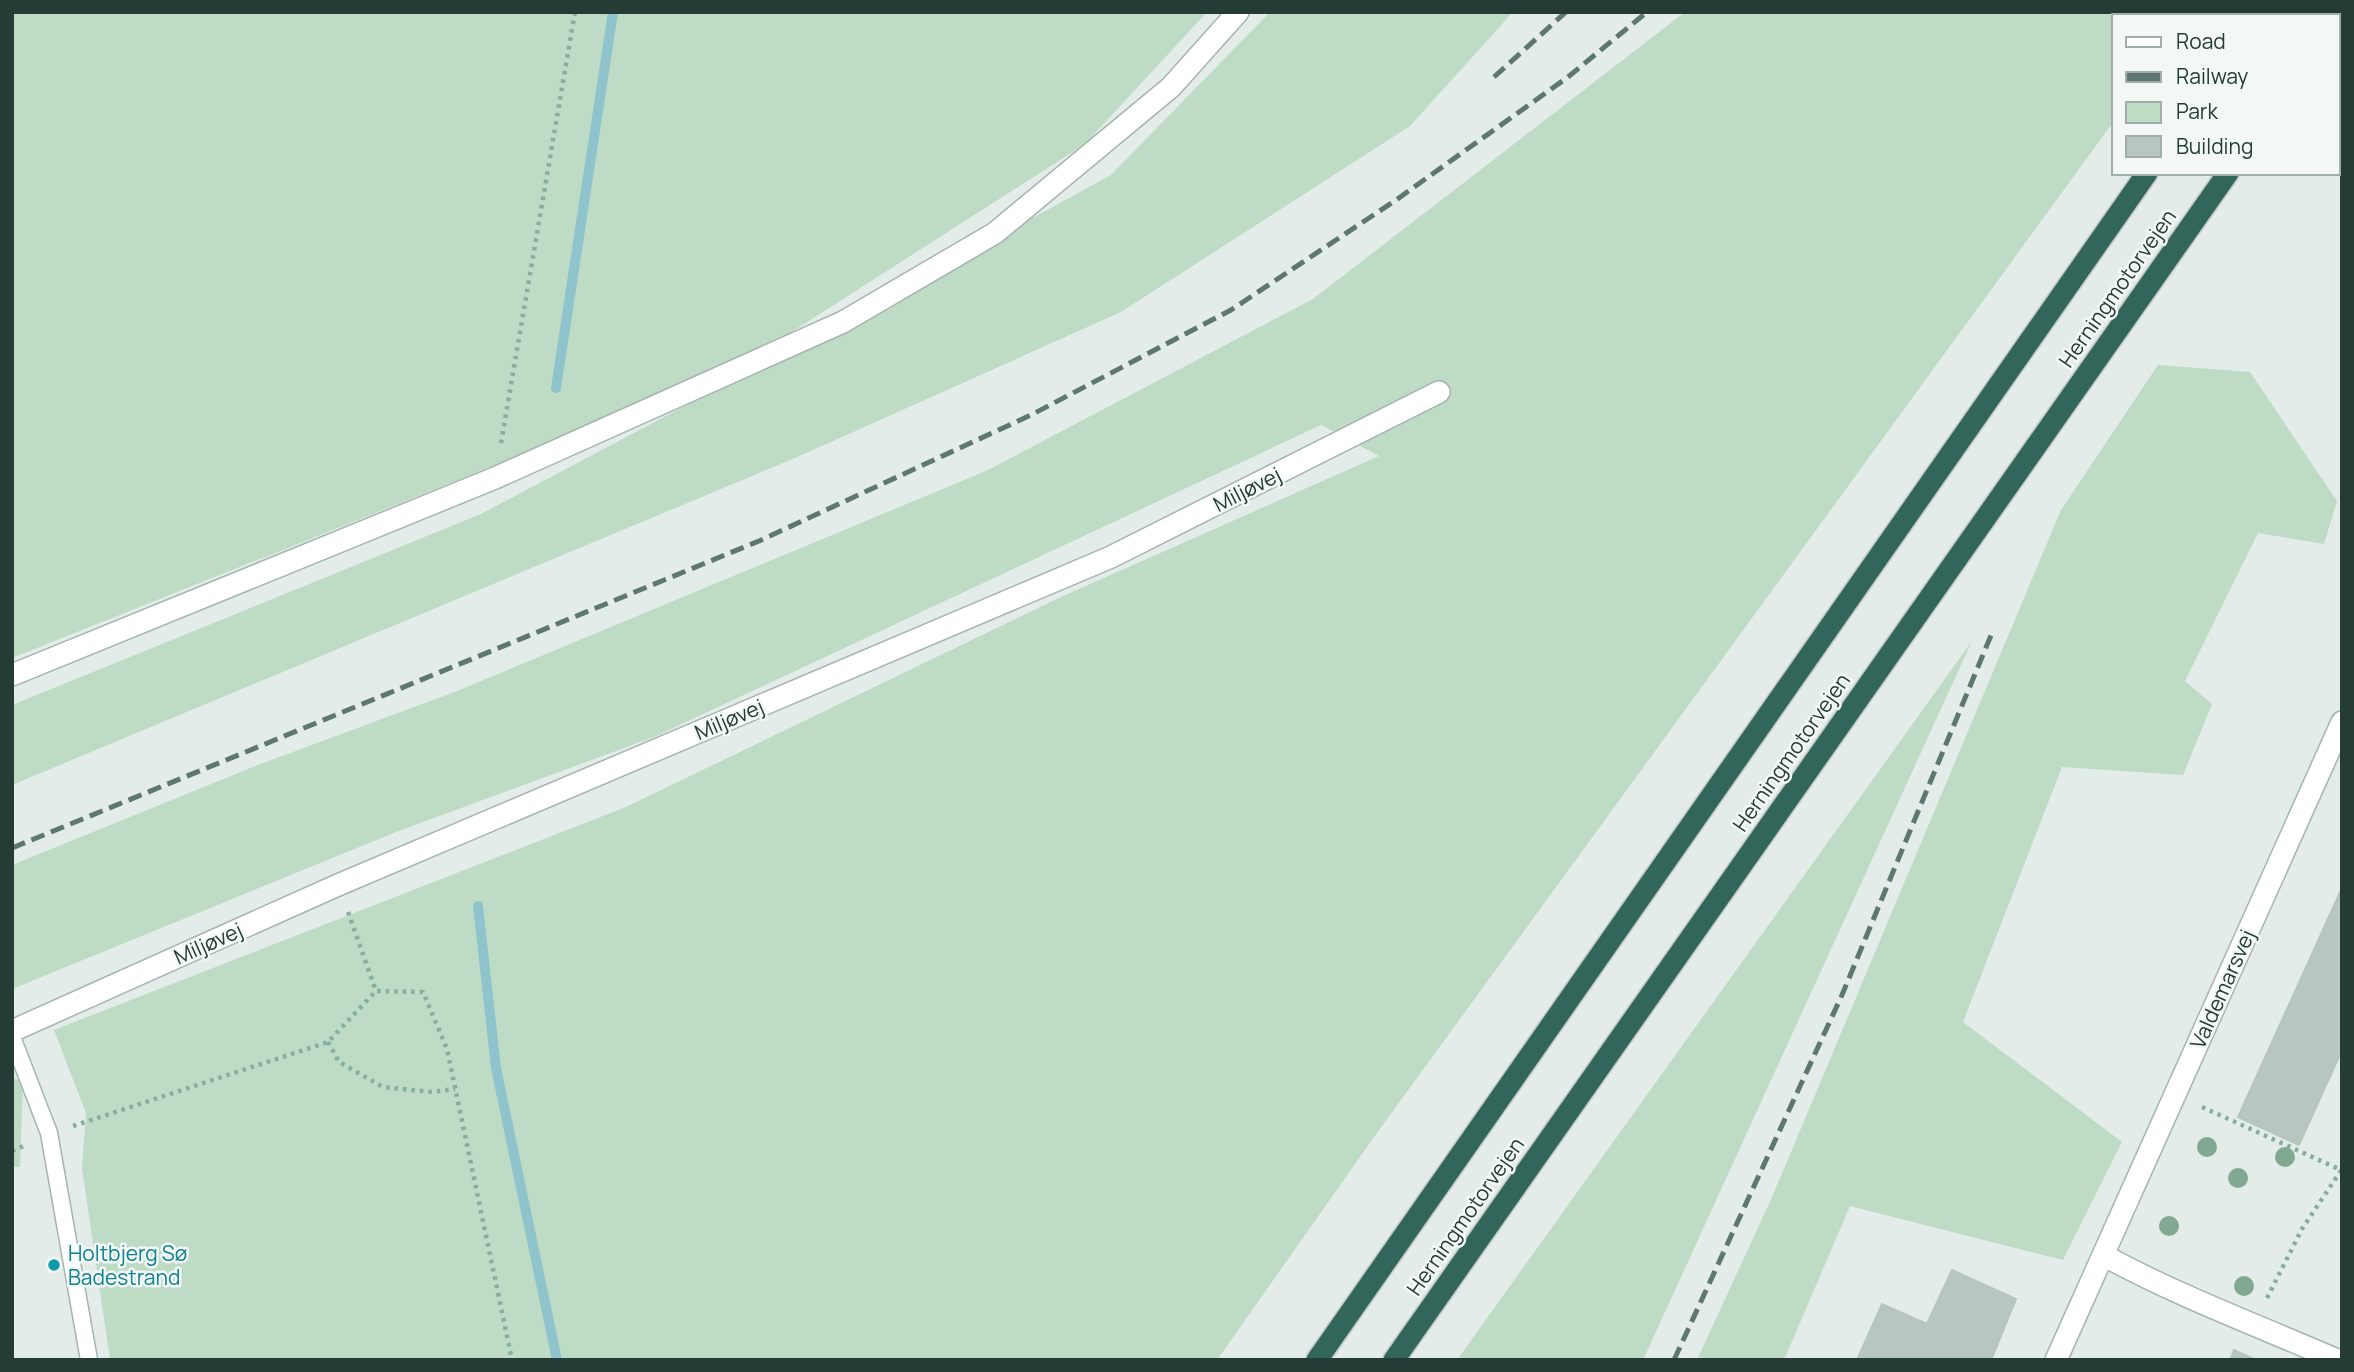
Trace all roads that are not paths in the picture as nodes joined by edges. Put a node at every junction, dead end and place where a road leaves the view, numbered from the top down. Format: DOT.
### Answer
graph roads {
  1 [pos="1238,12"];
  2 [pos="2146,175"];
  3 [pos="2227,175"];
  4 [pos="1439,392"];
  5 [pos="12,675"];
  6 [pos="2342,722"];
  7 [pos="12,1031"];
  8 [pos="12,1037"];
  9 [pos="2103,1255"];
  10 [pos="89,1360"];
  11 [pos="1317,1360"];
  12 [pos="1394,1360"];
  13 [pos="2056,1360"];
  14 [pos="2337,1360"];
  1 -- 5 [label="street"];
  2 -- 11 [label="highway, Herningmotorvejen"];
  3 -- 12 [label="highway, Herningmotorvejen"];
  4 -- 7 [label="street, Miljøvej"];
  6 -- 9 [label="street, Valdemarsvej"];
  8 -- 10 [label="lane"];
  9 -- 13 [label="street, Valdemarsvej"];
  9 -- 14 [label="street"];
}
